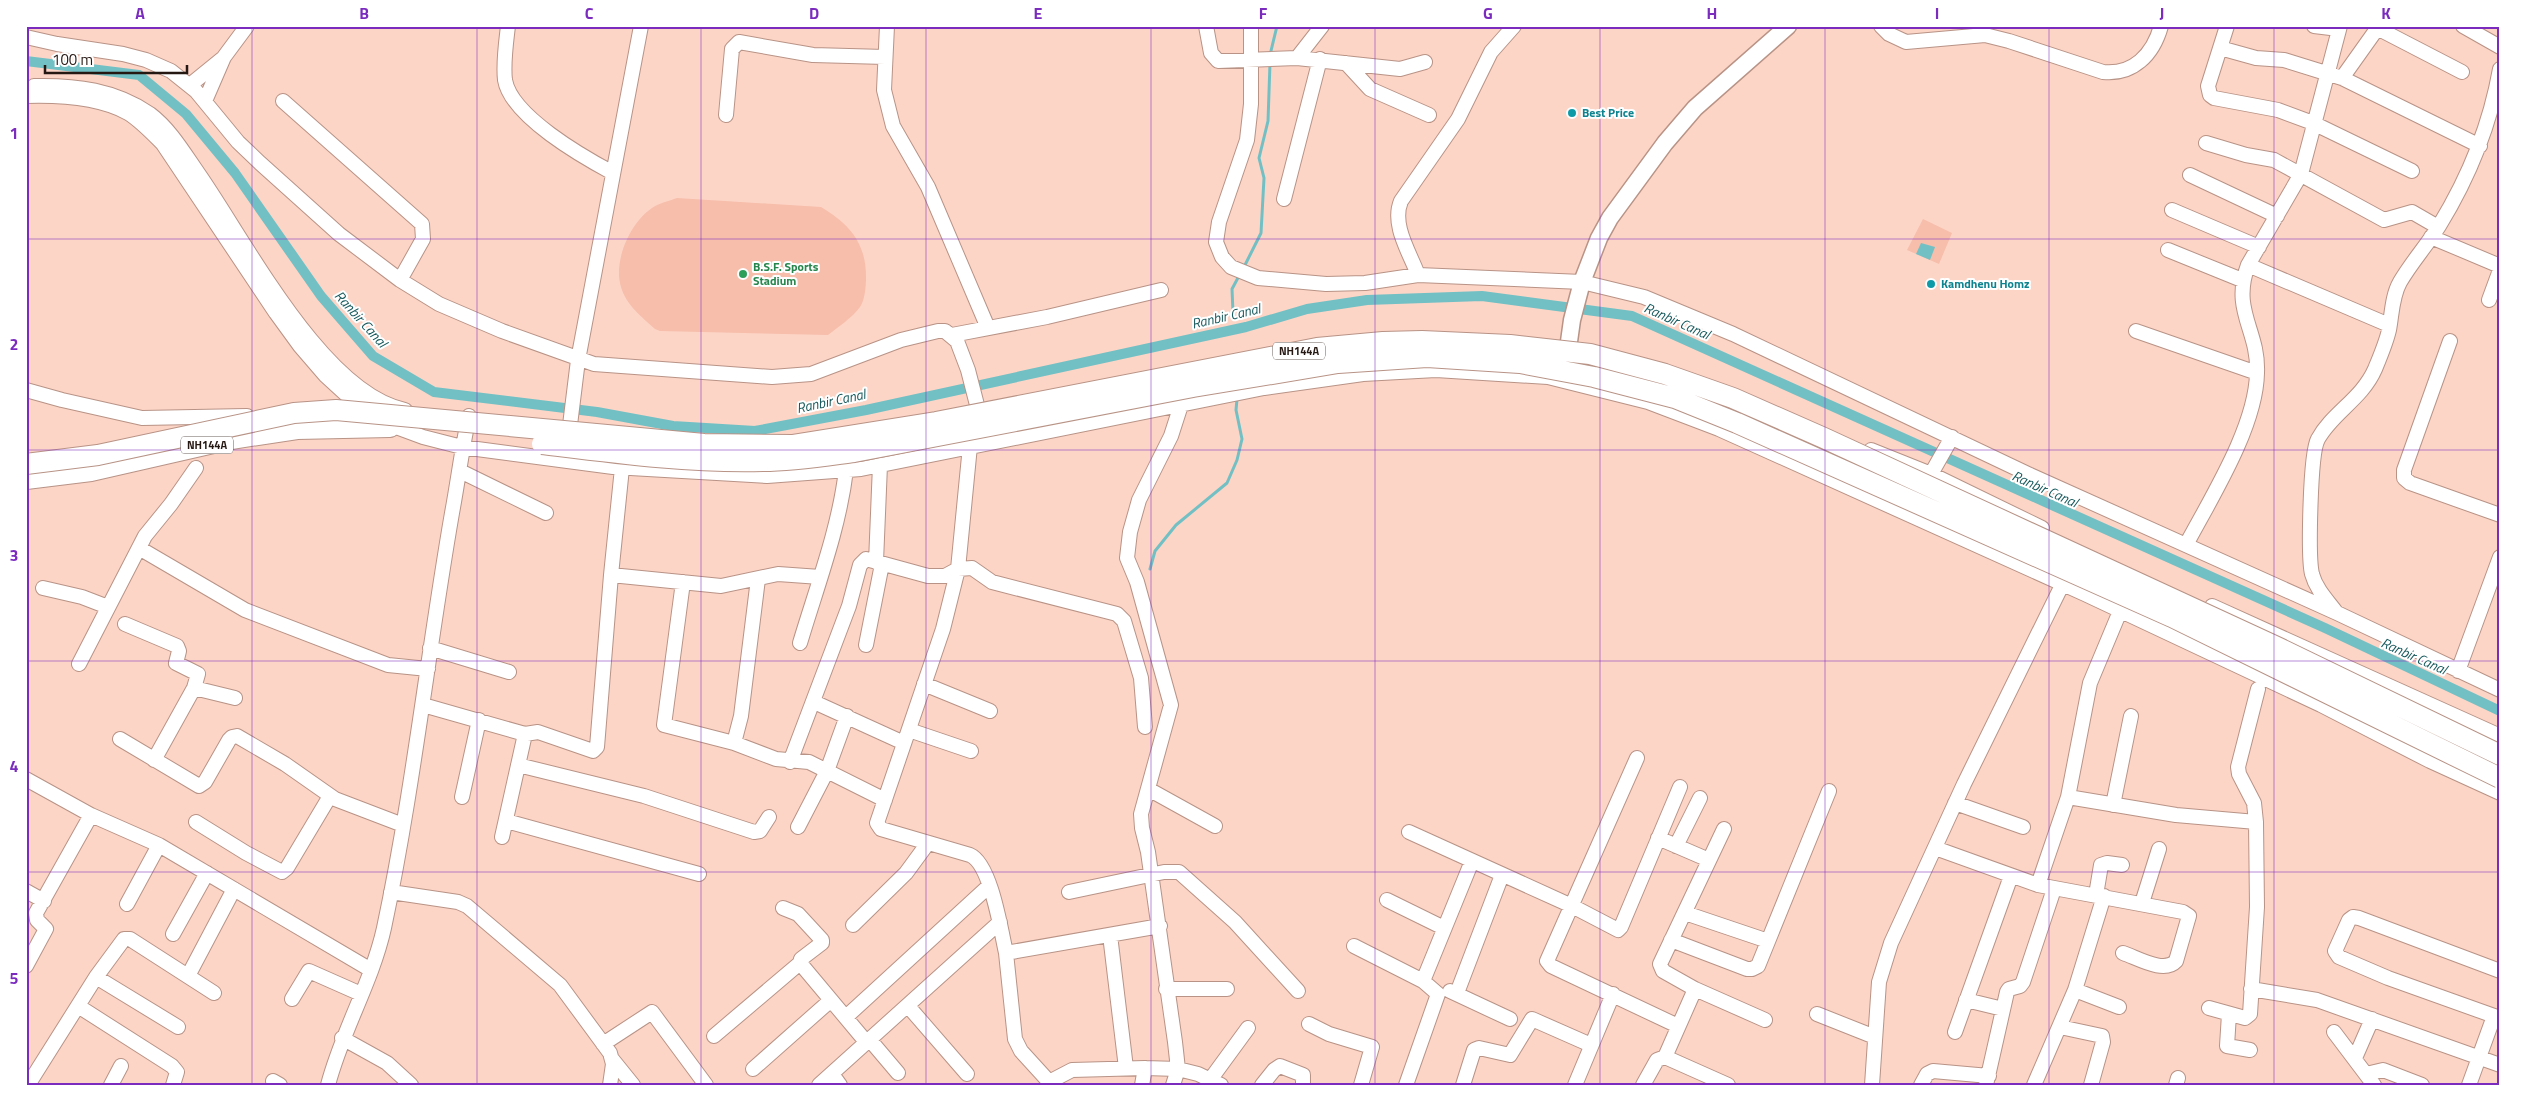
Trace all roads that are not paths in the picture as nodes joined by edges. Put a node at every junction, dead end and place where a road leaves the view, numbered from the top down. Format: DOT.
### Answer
graph roads {
  1 [pos="247,26"];
  2 [pos="508,26"];
  3 [pos="641,26"];
  4 [pos="887,26"];
  5 [pos="1206,26"];
  6 [pos="1251,26"];
  7 [pos="1322,26"];
  8 [pos="1514,26"];
  9 [pos="1788,26"];
  10 [pos="1881,26"];
  11 [pos="2161,26"];
  12 [pos="2227,26"];
  13 [pos="2314,26"];
  14 [pos="2463,26"];
  15 [pos="2378,27"];
  16 [pos="2340,28"];
  17 [pos="26,37"];
  18 [pos="2500,46"];
  19 [pos="2220,48"];
  20 [pos="224,57"];
  21 [pos="885,57"];
  22 [pos="1297,58"];
  23 [pos="1320,59"];
  24 [pos="1254,60"];
  25 [pos="1346,62"];
  26 [pos="1425,62"];
  27 [pos="2500,69"];
  28 [pos="2462,72"];
  29 [pos="2326,73"];
  30 [pos="2342,78"];
  31 [pos="190,85"];
  32 [pos="26,87"];
  33 [pos="26,96"];
  34 [pos="283,101"];
  35 [pos="205,102"];
  36 [pos="726,115"];
  37 [pos="1429,115"];
  38 [pos="2313,123"];
  39 [pos="2206,142"];
  40 [pos="2480,146"];
  41 [pos="2412,171"];
  42 [pos="613,173"];
  43 [pos="2301,174"];
  44 [pos="2190,175"];
  45 [pos="1284,199"];
  46 [pos="2172,210"];
  47 [pos="2277,216"];
  48 [pos="2435,232"];
  49 [pos="2258,247"];
  50 [pos="2168,250"];
  51 [pos="2248,265"];
  52 [pos="2500,266"];
  53 [pos="2500,270"];
  54 [pos="1418,275"];
  55 [pos="400,280"];
  56 [pos="2242,280"];
  57 [pos="1581,286"];
  58 [pos="1161,290"];
  59 [pos="2489,300"];
  60 [pos="2390,324"];
  61 [pos="988,328"];
  62 [pos="2136,331"];
  63 [pos="952,335"];
  64 [pos="2450,341"];
  65 [pos="1568,343"];
  66 [pos="578,360"];
  67 [pos="2257,373"];
  68 [pos="1548,377"];
  69 [pos="26,390"];
  70 [pos="972,401"];
  71 [pos="1180,405"];
  72 [pos="368,410"];
  73 [pos="407,411"];
  74 [pos="469,416"];
  75 [pos="570,423"];
  76 [pos="1950,441"];
  77 [pos="970,446"];
  78 [pos="462,447"];
  79 [pos="26,464"];
  80 [pos="880,465"];
  81 [pos="196,468"];
  82 [pos="622,468"];
  83 [pos="846,470"];
  84 [pos="460,471"];
  85 [pos="1933,471"];
  86 [pos="26,479"];
  87 [pos="546,513"];
  88 [pos="2500,515"];
  89 [pos="2186,545"];
  90 [pos="2081,547"];
  91 [pos="139,548"];
  92 [pos="2500,557"];
  93 [pos="879,563"];
  94 [pos="958,569"];
  95 [pos="611,575"];
  96 [pos="820,577"];
  97 [pos="758,579"];
  98 [pos="683,582"];
  99 [pos="2062,584"];
  100 [pos="43,588"];
  101 [pos="108,607"];
  102 [pos="2336,613"];
  103 [pos="2118,616"];
  104 [pos="125,624"];
  105 [pos="800,643"];
  106 [pos="866,645"];
  107 [pos="430,648"];
  108 [pos="79,664"];
  109 [pos="428,669"];
  110 [pos="2458,671"];
  111 [pos="509,672"];
  112 [pos="924,684"];
  113 [pos="194,688"];
  114 [pos="2258,688"];
  115 [pos="2500,690"];
  116 [pos="235,698"];
  117 [pos="814,702"];
  118 [pos="423,705"];
  119 [pos="990,711"];
  120 [pos="847,716"];
  121 [pos="2131,716"];
  122 [pos="479,720"];
  123 [pos="1145,727"];
  124 [pos="525,734"];
  125 [pos="906,736"];
  126 [pos="2500,736"];
  127 [pos="120,739"];
  128 [pos="734,743"];
  129 [pos="971,751"];
  130 [pos="2500,755"];
  131 [pos="1637,758"];
  132 [pos="154,760"];
  133 [pos="790,762"];
  134 [pos="518,765"];
  135 [pos="827,771"];
  136 [pos="2500,778"];
  137 [pos="26,779"];
  138 [pos="1680,787"];
  139 [pos="1150,790"];
  140 [pos="1829,791"];
  141 [pos="2500,793"];
  142 [pos="330,796"];
  143 [pos="462,797"];
  144 [pos="2068,797"];
  145 [pos="1700,798"];
  146 [pos="885,800"];
  147 [pos="1955,803"];
  148 [pos="2113,805"];
  149 [pos="91,814"];
  150 [pos="769,818"];
  151 [pos="506,821"];
  152 [pos="196,822"];
  153 [pos="2256,822"];
  154 [pos="402,825"];
  155 [pos="1215,826"];
  156 [pos="798,827"];
  157 [pos="2023,827"];
  158 [pos="1724,829"];
  159 [pos="1409,832"];
  160 [pos="502,837"];
  161 [pos="1658,838"];
  162 [pos="928,842"];
  163 [pos="159,845"];
  164 [pos="1676,846"];
  165 [pos="1935,848"];
  166 [pos="2160,849"];
  167 [pos="1709,860"];
  168 [pos="1472,861"];
  169 [pos="2122,865"];
  170 [pos="207,872"];
  171 [pos="699,874"];
  172 [pos="1502,874"];
  173 [pos="1151,876"];
  174 [pos="2011,876"];
  175 [pos="989,886"];
  176 [pos="2038,886"];
  177 [pos="234,889"];
  178 [pos="2054,889"];
  179 [pos="26,891"];
  180 [pos="391,892"];
  181 [pos="1069,892"];
  182 [pos="2100,895"];
  183 [pos="1387,900"];
  184 [pos="44,901"];
  185 [pos="128,904"];
  186 [pos="2142,904"];
  187 [pos="1572,906"];
  188 [pos="783,908"];
  189 [pos="1685,913"];
  190 [pos="1000,922"];
  191 [pos="853,925"];
  192 [pos="1160,926"];
  193 [pos="1444,928"];
  194 [pos="172,934"];
  195 [pos="1110,935"];
  196 [pos="1672,940"];
  197 [pos="1768,941"];
  198 [pos="1354,946"];
  199 [pos="1014,951"];
  200 [pos="2123,953"];
  201 [pos="28,961"];
  202 [pos="800,963"];
  203 [pos="371,970"];
  204 [pos="2500,972"];
  205 [pos="188,976"];
  206 [pos="96,977"];
  207 [pos="1423,981"];
  208 [pos="1227,988"];
  209 [pos="1166,989"];
  210 [pos="1695,989"];
  211 [pos="2251,989"];
  212 [pos="2075,990"];
  213 [pos="1298,991"];
  214 [pos="1437,991"];
  215 [pos="214,993"];
  216 [pos="1457,993"];
  217 [pos="361,994"];
  218 [pos="1613,994"];
  219 [pos="292,998"];
  220 [pos="831,1000"];
  221 [pos="1966,1000"];
  222 [pos="78,1006"];
  223 [pos="908,1006"];
  224 [pos="2119,1007"];
  225 [pos="2209,1008"];
  226 [pos="2003,1009"];
  227 [pos="1817,1014"];
  228 [pos="2229,1014"];
  229 [pos="846,1017"];
  230 [pos="2497,1017"];
  231 [pos="1510,1019"];
  232 [pos="2372,1019"];
  233 [pos="1765,1020"];
  234 [pos="1309,1024"];
  235 [pos="1678,1026"];
  236 [pos="178,1027"];
  237 [pos="2060,1027"];
  238 [pos="1248,1028"];
  239 [pos="1955,1032"];
  240 [pos="2334,1032"];
  241 [pos="714,1036"];
  242 [pos="1875,1037"];
  243 [pos="342,1038"];
  244 [pos="869,1041"];
  245 [pos="603,1044"];
  246 [pos="1591,1045"];
  247 [pos="2250,1050"];
  248 [pos="612,1058"];
  249 [pos="1665,1058"];
  250 [pos="2355,1058"];
  251 [pos="2479,1058"];
  252 [pos="2500,1065"];
  253 [pos="121,1066"];
  254 [pos="1126,1068"];
  255 [pos="1145,1068"];
  256 [pos="753,1069"];
  257 [pos="1178,1069"];
  258 [pos="898,1073"];
  259 [pos="966,1074"];
  260 [pos="836,1079"];
  261 [pos="1055,1079"];
  262 [pos="2370,1079"];
  263 [pos="1705,1080"];
  264 [pos="1988,1080"];
  265 [pos="1216,1082"];
  266 [pos="28,1085"];
  267 [pos="111,1085"];
  268 [pos="173,1085"];
  269 [pos="328,1085"];
  270 [pos="411,1085"];
  271 [pos="610,1085"];
  272 [pos="633,1085"];
  273 [pos="706,1085"];
  274 [pos="819,1085"];
  275 [pos="1142,1085"];
  276 [pos="1173,1085"];
  277 [pos="1262,1085"];
  278 [pos="1303,1085"];
  279 [pos="1361,1085"];
  280 [pos="1406,1085"];
  281 [pos="1463,1085"];
  282 [pos="1575,1085"];
  283 [pos="1643,1085"];
  284 [pos="1728,1085"];
  285 [pos="1872,1085"];
  286 [pos="1921,1085"];
  287 [pos="2034,1085"];
  288 [pos="2091,1085"];
  289 [pos="2422,1085"];
  290 [pos="2469,1085"];
  1 -- 20 [label="street"];
  2 -- 42 [label="street"];
  3 -- 42 [label="street"];
  4 -- 21 [label="street"];
  5 -- 24 [label="street"];
  6 -- 24 [label="street"];
  7 -- 22 [label="street"];
  8 -- 54 [label="street"];
  9 -- 57 [label="main road"];
  10 -- 11 [label="street"];
  12 -- 19 [label="street"];
  13 -- 16 [label="street"];
  14 -- 18 [label="street"];
  15 -- 28 [label="street"];
  15 -- 30 [label="street"];
  16 -- 29 [label="street"];
  17 -- 31 [label="street"];
  19 -- 29 [label="street"];
  19 -- 38 [label="street"];
  20 -- 31 [label="street"];
  20 -- 35 [label="street"];
  21 -- 36 [label="street"];
  21 -- 61 [label="street"];
  22 -- 23 [label="street"];
  22 -- 24 [label="street"];
  23 -- 25 [label="street"];
  23 -- 45 [label="street"];
  24 -- 54 [label="street"];
  25 -- 26 [label="street"];
  25 -- 37 [label="street"];
  27 -- 40 [label="street"];
  29 -- 30 [label="street"];
  29 -- 38 [label="street"];
  30 -- 40 [label="street"];
  31 -- 35 [label="street"];
  32 -- 73 [label="street"];
  33 -- 72 [label="street"];
  34 -- 55 [label="street"];
  35 -- 55 [label="street"];
  38 -- 41 [label="street"];
  38 -- 43 [label="street"];
  39 -- 43 [label="street"];
  40 -- 48 [label="street"];
  42 -- 66 [label="street"];
  43 -- 47 [label="street"];
  43 -- 48 [label="street"];
  44 -- 47 [label="street"];
  46 -- 49 [label="street"];
  47 -- 49 [label="street"];
  48 -- 52 [label="street"];
  48 -- 60 [label="street"];
  49 -- 51 [label="street"];
  50 -- 56 [label="street"];
  51 -- 56 [label="street"];
  51 -- 60 [label="street"];
  53 -- 59 [label="street"];
  54 -- 57 [label="street"];
  55 -- 66 [label="street"];
  56 -- 67 [label="street"];
  57 -- 65 [label="main road"];
  57 -- 76 [label="street"];
  58 -- 61 [label="street"];
  60 -- 102 [label="street"];
  61 -- 63 [label="street"];
  62 -- 67 [label="street"];
  63 -- 66 [label="street"];
  63 -- 70 [label="street"];
  64 -- 88 [label="street"];
  65 -- 68 [label="main road"];
  65 -- 70 [label="street"];
  65 -- 85 [label="street"];
  66 -- 75 [label="street"];
  67 -- 89 [label="street"];
  68 -- 71 [label="street"];
  68 -- 99 [label="street"];
  69 -- 72 [label="street"];
  70 -- 75 [label="street"];
  71 -- 77 [label="street"];
  71 -- 139 [label="street"];
  72 -- 73 [label="street"];
  72 -- 78 [label="street"];
  73 -- 74 [label="street"];
  74 -- 75 [label="street"];
  74 -- 78 [label="street"];
  76 -- 85 [label="street"];
  76 -- 89 [label="street"];
  77 -- 80 [label="street"];
  77 -- 94 [label="street"];
  78 -- 82 [label="street"];
  78 -- 84 [label="street"];
  79 -- 130 [label="highway, NH144A, bridge"];
  80 -- 83 [label="street"];
  80 -- 93 [label="street"];
  81 -- 91 [label="street"];
  82 -- 83 [label="street"];
  82 -- 95 [label="street"];
  83 -- 96 [label="street"];
  84 -- 87 [label="street"];
  84 -- 107 [label="street"];
  85 -- 90 [label="street"];
  86 -- 136 [label="highway, NH144A, bridge"];
  89 -- 102 [label="street"];
  90 -- 99 [label="street"];
  90 -- 126 [label="street"];
  91 -- 101 [label="street"];
  91 -- 109 [label="street"];
  92 -- 110 [label="street"];
  93 -- 94 [label="street"];
  93 -- 106 [label="street"];
  93 -- 117 [label="street"];
  94 -- 112 [label="street"];
  94 -- 123 [label="street"];
  95 -- 98 [label="street"];
  95 -- 124 [label="street"];
  96 -- 97 [label="street"];
  96 -- 105 [label="street"];
  97 -- 98 [label="street"];
  97 -- 128 [label="street"];
  98 -- 128 [label="street"];
  99 -- 141 [label="street"];
  99 -- 147 [label="street"];
  100 -- 101 [label="street"];
  101 -- 108 [label="street"];
  102 -- 110 [label="street"];
  103 -- 144 [label="street"];
  104 -- 113 [label="street"];
  107 -- 109 [label="street"];
  107 -- 111 [label="street"];
  109 -- 118 [label="street"];
  110 -- 115 [label="street"];
  112 -- 119 [label="street"];
  112 -- 125 [label="street"];
  113 -- 116 [label="street"];
  113 -- 132 [label="street"];
  114 -- 153 [label="street"];
  117 -- 120 [label="street"];
  117 -- 133 [label="street"];
  118 -- 122 [label="street"];
  118 -- 154 [label="street"];
  120 -- 125 [label="street"];
  120 -- 135 [label="street"];
  121 -- 148 [label="street"];
  122 -- 124 [label="street"];
  122 -- 143 [label="street"];
  124 -- 134 [label="street"];
  125 -- 129 [label="street"];
  125 -- 146 [label="street"];
  127 -- 132 [label="street"];
  128 -- 133 [label="street"];
  131 -- 187 [label="street"];
  132 -- 142 [label="street"];
  133 -- 135 [label="street"];
  134 -- 150 [label="street"];
  134 -- 151 [label="street"];
  135 -- 146 [label="street"];
  135 -- 156 [label="street"];
  137 -- 149 [label="street"];
  138 -- 161 [label="street"];
  139 -- 155 [label="street"];
  139 -- 173 [label="street"];
  140 -- 197 [label="street"];
  142 -- 152 [label="street"];
  142 -- 154 [label="street"];
  144 -- 148 [label="street"];
  144 -- 176 [label="street"];
  145 -- 164 [label="street"];
  146 -- 162 [label="street"];
  147 -- 157 [label="street"];
  147 -- 165 [label="street"];
  148 -- 153 [label="street"];
  149 -- 163 [label="street"];
  149 -- 184 [label="street"];
  151 -- 160 [label="street"];
  151 -- 171 [label="street"];
  153 -- 211 [label="street"];
  154 -- 180 [label="street"];
  158 -- 167 [label="street"];
  159 -- 168 [label="street"];
  161 -- 164 [label="street"];
  161 -- 187 [label="street"];
  162 -- 175 [label="street"];
  162 -- 191 [label="street"];
  163 -- 170 [label="street"];
  163 -- 185 [label="street"];
  164 -- 167 [label="street"];
  165 -- 174 [label="street"];
  165 -- 242 [label="street"];
  166 -- 186 [label="street"];
  167 -- 189 [label="street"];
  168 -- 172 [label="street"];
  168 -- 193 [label="street"];
  169 -- 182 [label="street"];
  170 -- 177 [label="street"];
  170 -- 194 [label="street"];
  172 -- 187 [label="street"];
  172 -- 216 [label="street"];
  173 -- 181 [label="street"];
  173 -- 192 [label="street"];
  173 -- 213 [label="street"];
  174 -- 176 [label="street"];
  174 -- 221 [label="street"];
  175 -- 190 [label="street"];
  175 -- 229 [label="street"];
  176 -- 178 [label="street"];
  177 -- 203 [label="street"];
  177 -- 205 [label="street"];
  178 -- 182 [label="street"];
  178 -- 226 [label="street"];
  179 -- 184 [label="street"];
  180 -- 203 [label="street"];
  180 -- 245 [label="street"];
  182 -- 186 [label="street"];
  182 -- 212 [label="street"];
  183 -- 193 [label="street"];
  184 -- 201 [label="street"];
  186 -- 200 [label="street"];
  187 -- 218 [label="street"];
  188 -- 202 [label="street"];
  189 -- 196 [label="street"];
  189 -- 197 [label="street"];
  190 -- 199 [label="street"];
  190 -- 223 [label="street"];
  192 -- 195 [label="street"];
  192 -- 209 [label="street"];
  193 -- 207 [label="street"];
  195 -- 199 [label="street"];
  195 -- 254 [label="street"];
  196 -- 197 [label="street"];
  196 -- 210 [label="street"];
  198 -- 207 [label="street"];
  199 -- 261 [label="street"];
  202 -- 220 [label="street"];
  202 -- 241 [label="street"];
  203 -- 217 [label="street"];
  204 -- 230 [label="street"];
  205 -- 206 [label="street"];
  205 -- 215 [label="street"];
  206 -- 222 [label="street"];
  206 -- 236 [label="street"];
  207 -- 214 [label="street"];
  208 -- 209 [label="street"];
  209 -- 257 [label="street"];
  210 -- 233 [label="street"];
  210 -- 235 [label="street"];
  211 -- 228 [label="street"];
  211 -- 232 [label="street"];
  212 -- 224 [label="street"];
  212 -- 237 [label="street"];
  214 -- 216 [label="street"];
  214 -- 280 [label="street"];
  216 -- 231 [label="street"];
  217 -- 219 [label="street"];
  217 -- 243 [label="street"];
  218 -- 235 [label="street"];
  218 -- 246 [label="street"];
  220 -- 229 [label="street"];
  220 -- 256 [label="street"];
  221 -- 226 [label="street"];
  221 -- 239 [label="street"];
  222 -- 266 [label="street"];
  222 -- 268 [label="street"];
  223 -- 244 [label="street"];
  223 -- 259 [label="street"];
  225 -- 228 [label="street"];
  226 -- 264 [label="street"];
  227 -- 242 [label="street"];
  228 -- 247 [label="street"];
  229 -- 244 [label="street"];
  230 -- 251 [label="street"];
  232 -- 250 [label="street"];
  232 -- 251 [label="street"];
  234 -- 279 [label="street"];
  235 -- 249 [label="street"];
  237 -- 287 [label="street"];
  237 -- 288 [label="street"];
  238 -- 265 [label="street"];
  240 -- 250 [label="street"];
  242 -- 285 [label="street"];
  243 -- 269 [label="street"];
  243 -- 270 [label="street"];
  244 -- 258 [label="street"];
  244 -- 260 [label="street"];
  245 -- 248 [label="street"];
  245 -- 273 [label="street"];
  246 -- 281 [label="street"];
  246 -- 282 [label="street"];
  248 -- 271 [label="street"];
  248 -- 272 [label="street"];
  249 -- 263 [label="street"];
  249 -- 283 [label="street"];
  250 -- 262 [label="street"];
  251 -- 252 [label="street"];
  251 -- 290 [label="street"];
  253 -- 267 [label="street"];
  254 -- 255 [label="street"];
  254 -- 261 [label="street"];
  255 -- 257 [label="street"];
  255 -- 275 [label="street"];
  257 -- 265 [label="street"];
  257 -- 276 [label="street"];
  260 -- 274 [label="street"];
  262 -- 289 [label="street"];
  263 -- 284 [label="street"];
  264 -- 286 [label="street"];
  277 -- 278 [label="street"];
}
